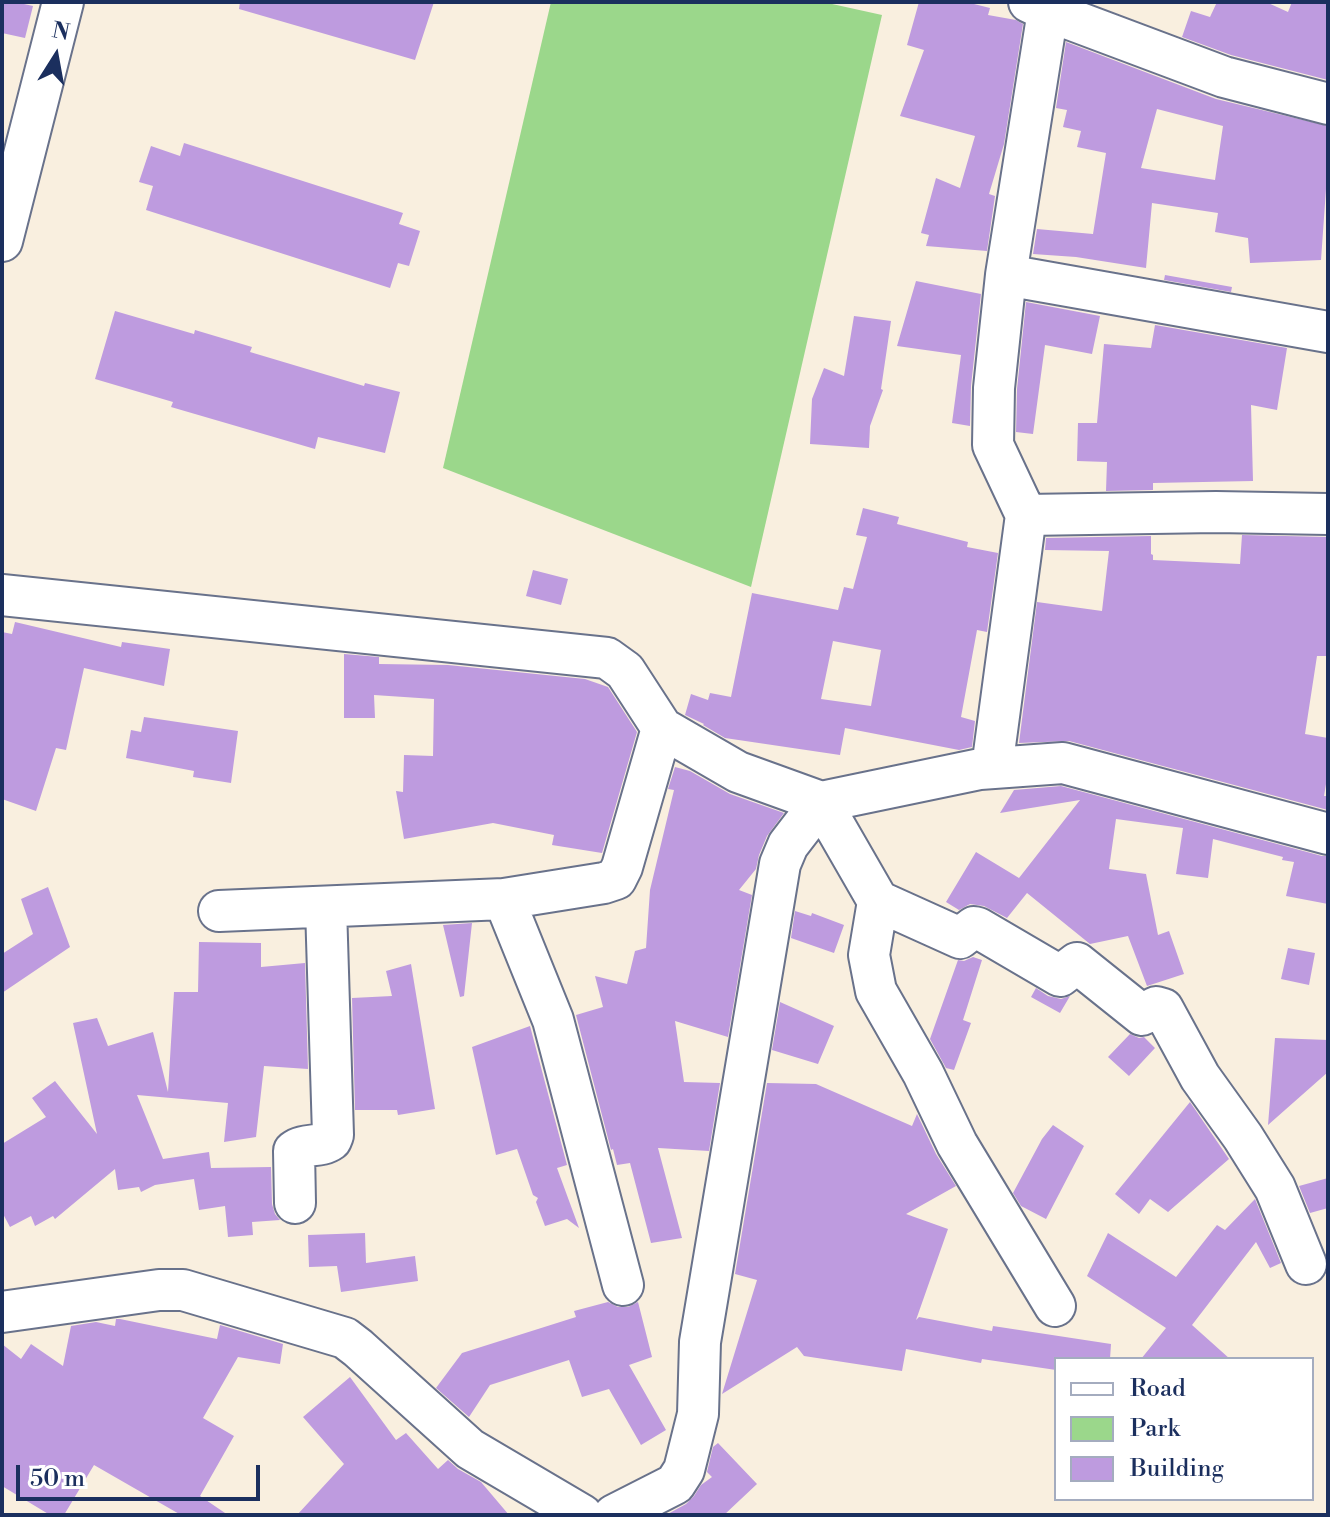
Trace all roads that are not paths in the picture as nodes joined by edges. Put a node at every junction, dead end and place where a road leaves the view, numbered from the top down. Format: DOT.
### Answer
graph roads {
  1 [pos="63,2"];
  2 [pos="1038,7"];
  3 [pos="1328,104"];
  4 [pos="8,192"];
  5 [pos="2,241"];
  6 [pos="1006,275"];
  7 [pos="1328,332"];
  8 [pos="1328,514"];
  9 [pos="1026,515"];
  10 [pos="2,595"];
  11 [pos="662,728"];
  12 [pos="992,768"];
  13 [pos="821,802"];
  14 [pos="1328,834"];
  15 [pos="504,899"];
  16 [pos="878,901"];
  17 [pos="326,907"];
  18 [pos="219,911"];
  19 [pos="295,1203"];
  20 [pos="1306,1264"];
  21 [pos="623,1285"];
  22 [pos="1055,1306"];
  23 [pos="2,1312"];
  24 [pos="582,1515"];
  25 [pos="614,1515"];
  1 -- 4 [label="street"];
  2 -- 3 [label="street"];
  2 -- 6 [label="street"];
  4 -- 5 [label="street"];
  6 -- 7 [label="street"];
  6 -- 9 [label="street"];
  8 -- 9 [label="street"];
  9 -- 12 [label="street"];
  10 -- 11 [label="street"];
  11 -- 13 [label="street"];
  11 -- 15 [label="street"];
  12 -- 13 [label="street"];
  12 -- 14 [label="street"];
  13 -- 16 [label="street"];
  13 -- 25 [label="street"];
  15 -- 17 [label="street"];
  15 -- 21 [label="street"];
  16 -- 20 [label="street"];
  16 -- 22 [label="street"];
  17 -- 18 [label="street"];
  17 -- 19 [label="street"];
  23 -- 24 [label="street"];
}
